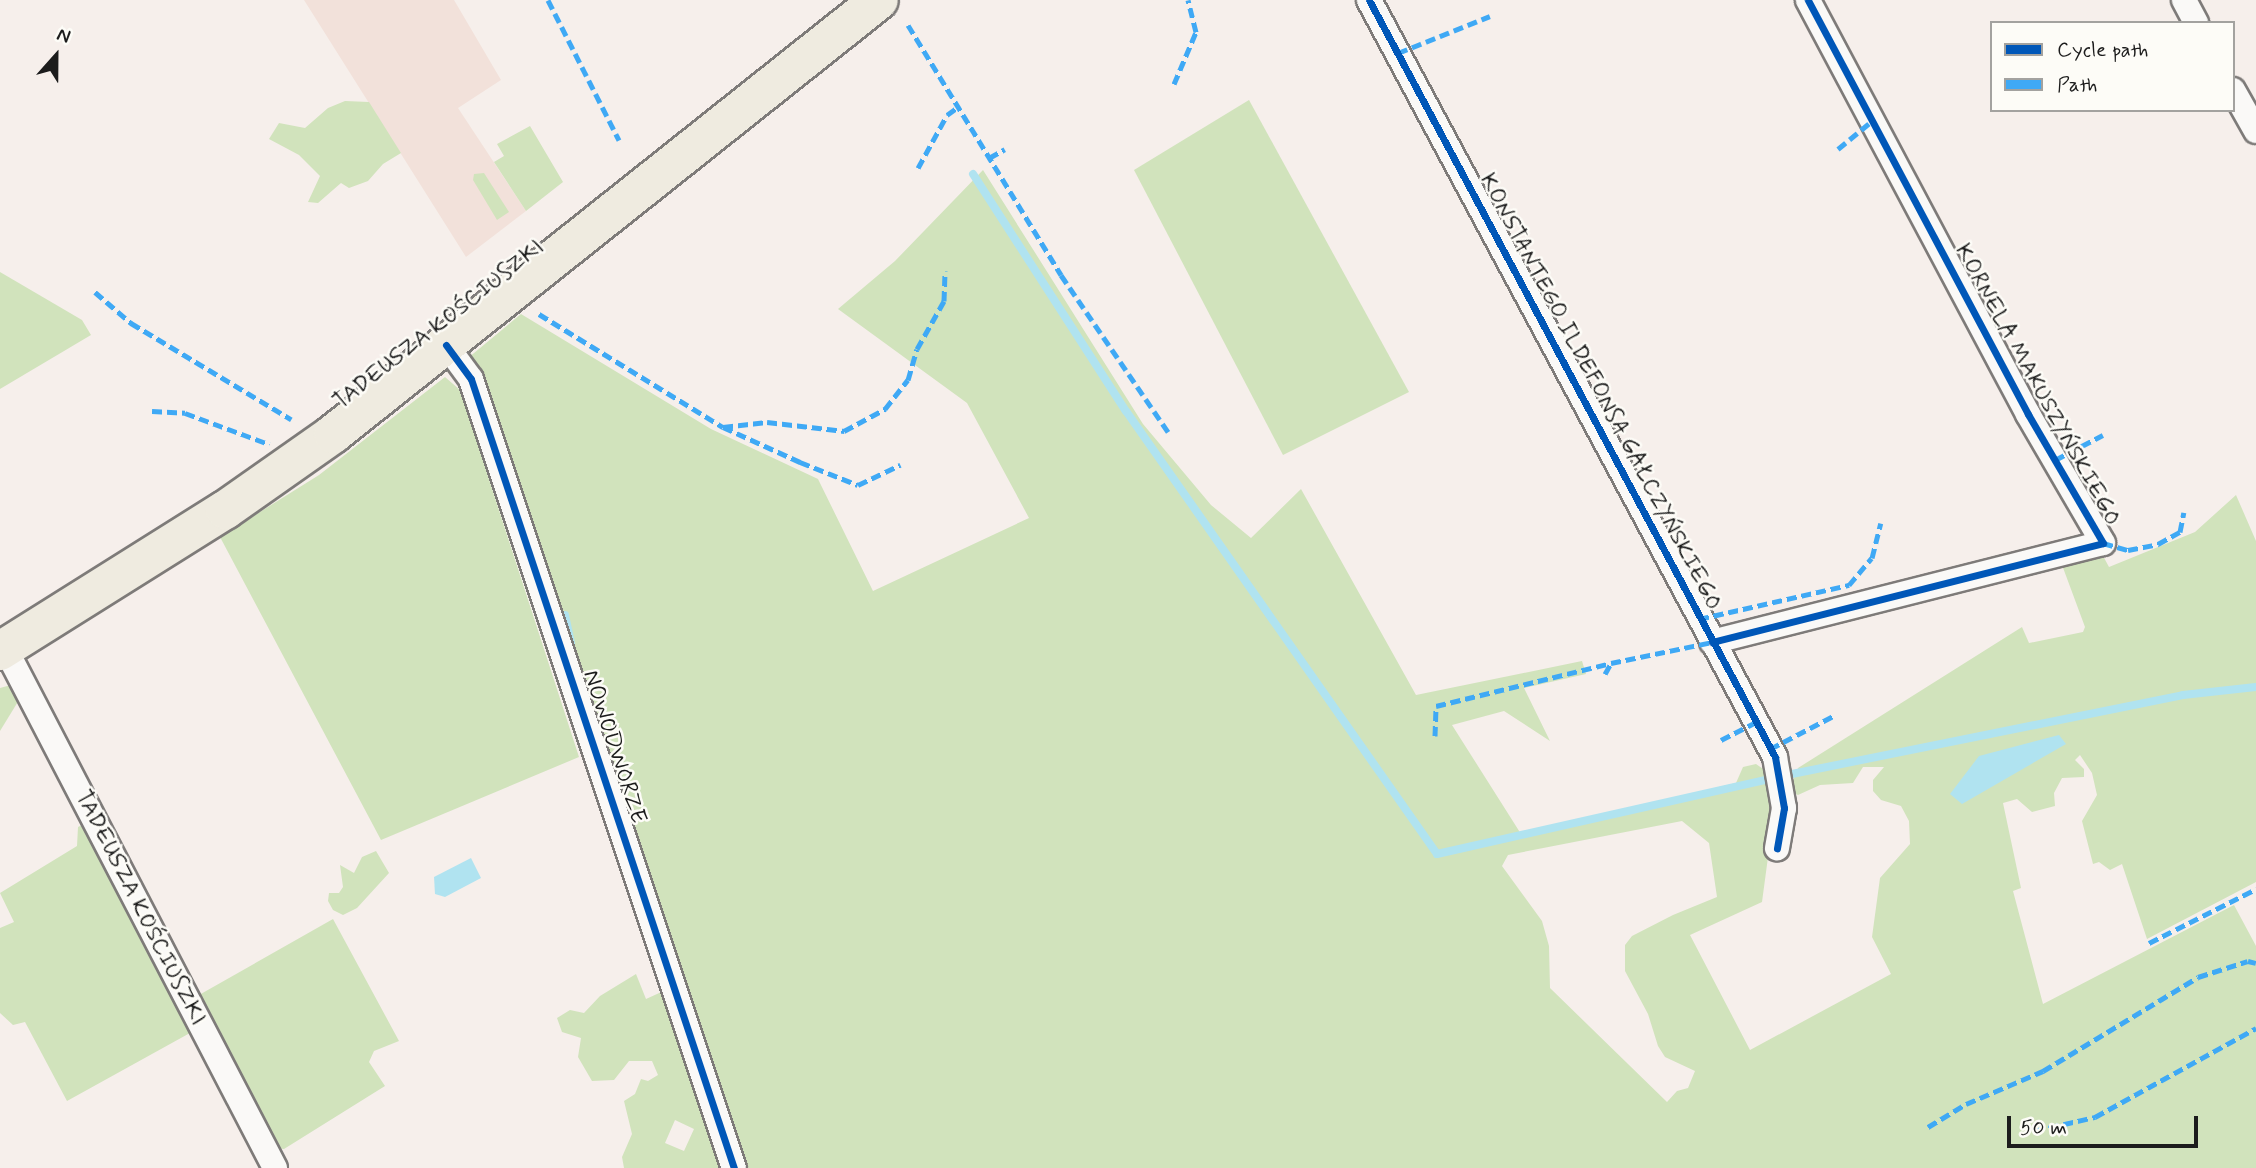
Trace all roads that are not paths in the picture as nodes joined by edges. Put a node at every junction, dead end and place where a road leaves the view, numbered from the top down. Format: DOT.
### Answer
graph roads {
  1 [pos="879,0"];
  2 [pos="1369,0"];
  3 [pos="1808,0"];
  4 [pos="2184,0"];
  5 [pos="2195,21"];
  6 [pos="2235,94"];
  7 [pos="2256,131"];
  8 [pos="446,345"];
  9 [pos="1712,642"];
  10 [pos="2,649"];
  11 [pos="1777,848"];
  12 [pos="275,1168"];
  13 [pos="734,1168"];
  1 -- 8 [label="main road, TADEUSZA KOŚCIUSZKI"];
  2 -- 9 [label="street, KONSTANTEGO ILDEFONSA GAŁCZYŃSKIEGO"];
  3 -- 9 [label="street, KORNELA MAKUSZYŃSKIEGO"];
  4 -- 5 [label="street"];
  6 -- 7 [label="street"];
  8 -- 10 [label="main road, TADEUSZA KOŚCIUSZKI"];
  8 -- 13 [label="street, NOWODWORZE"];
  9 -- 11 [label="street, KONSTANTEGO ILDEFONSA GAŁCZYŃSKIEGO"];
  10 -- 12 [label="street, TADEUSZA KOŚCIUSZKI"];
}
